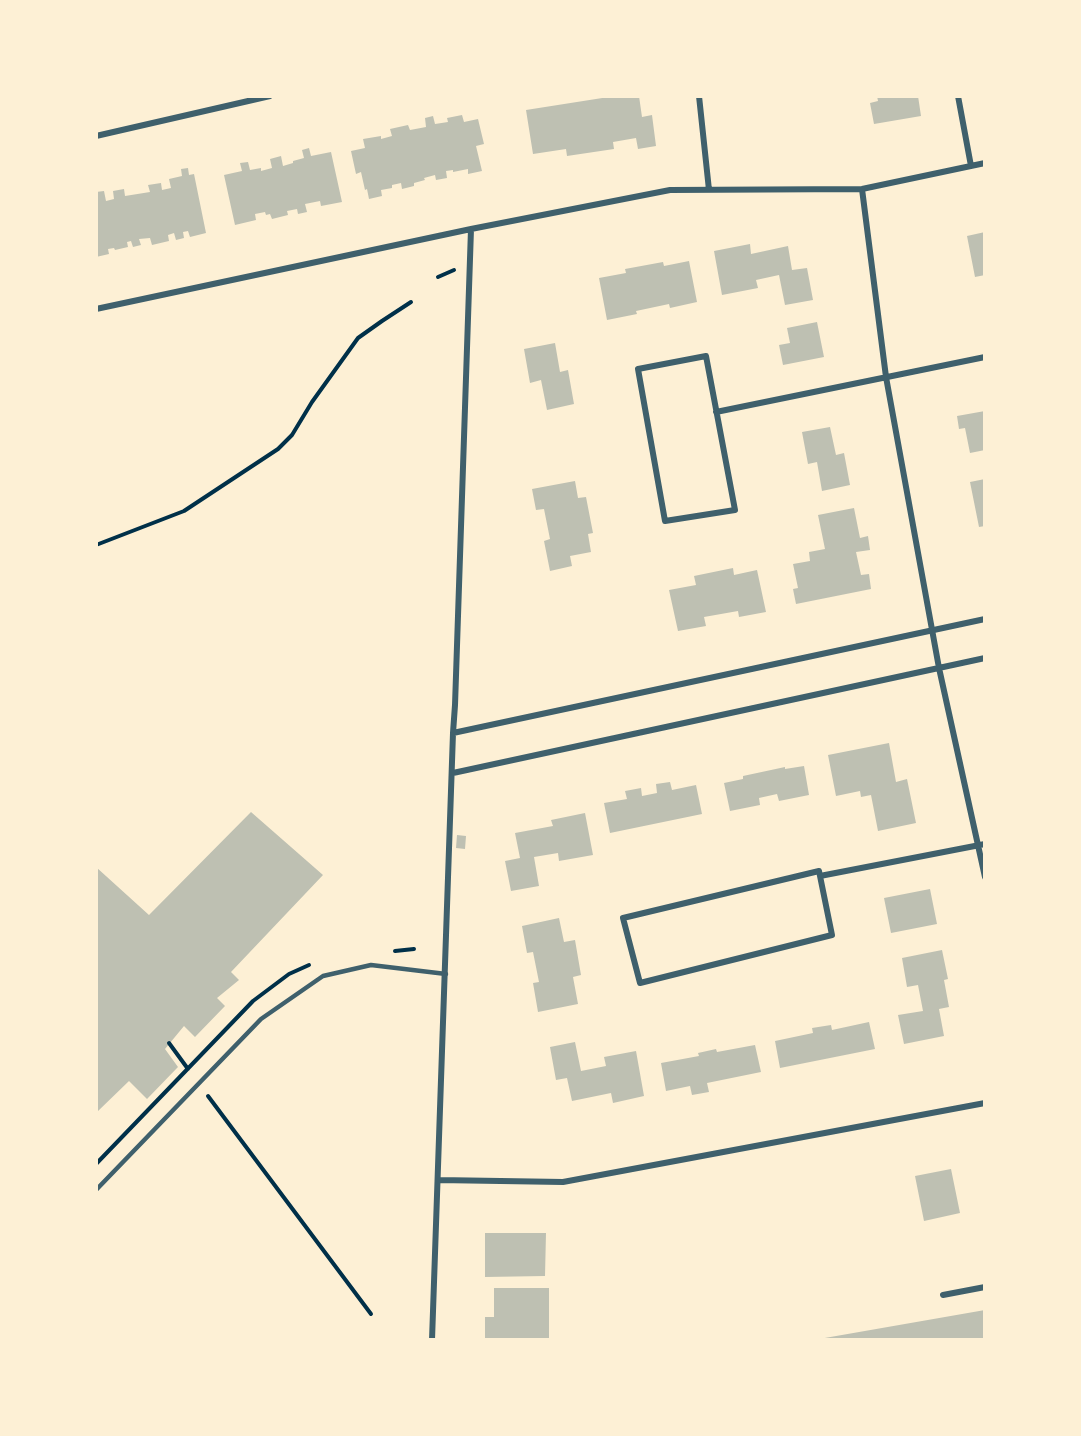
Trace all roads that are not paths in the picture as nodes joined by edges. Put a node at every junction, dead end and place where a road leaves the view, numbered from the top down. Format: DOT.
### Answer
graph roads {
  1 [pos="270,96"];
  2 [pos="699,96"];
  3 [pos="958,96"];
  4 [pos="96,136"];
  5 [pos="985,163"];
  6 [pos="971,166"];
  7 [pos="862,189"];
  8 [pos="709,190"];
  9 [pos="471,230"];
  10 [pos="96,309"];
  11 [pos="985,357"];
  12 [pos="885,377"];
  13 [pos="716,412"];
  14 [pos="985,619"];
  15 [pos="933,631"];
  16 [pos="985,658"];
  17 [pos="939,668"];
  18 [pos="453,733"];
  19 [pos="453,773"];
  20 [pos="982,845"];
  21 [pos="820,876"];
  22 [pos="985,877"];
  23 [pos="446,974"];
  24 [pos="985,1103"];
  25 [pos="438,1180"];
  26 [pos="96,1190"];
  27 [pos="985,1287"];
  28 [pos="944,1295"];
  29 [pos="432,1340"];
  1 -- 4 [label="street"];
  2 -- 8 [label="street"];
  3 -- 6 [label="street"];
  5 -- 6 [label="street"];
  6 -- 7 [label="street"];
  7 -- 8 [label="street"];
  7 -- 12 [label="street"];
  8 -- 9 [label="street"];
  9 -- 10 [label="street"];
  9 -- 18 [label="street"];
  11 -- 12 [label="street"];
  12 -- 13 [label="street"];
  12 -- 15 [label="street"];
  13 -- 13 [label="street"];
  14 -- 15 [label="street"];
  15 -- 17 [label="street"];
  15 -- 18 [label="street"];
  16 -- 17 [label="street"];
  17 -- 19 [label="street"];
  17 -- 20 [label="street"];
  18 -- 19 [label="street"];
  19 -- 23 [label="street"];
  20 -- 21 [label="street"];
  20 -- 22 [label="street"];
  21 -- 21 [label="street"];
  23 -- 25 [label="street"];
  23 -- 26 [label="lane"];
  24 -- 25 [label="street"];
  25 -- 29 [label="street"];
  27 -- 28 [label="street"];
}
